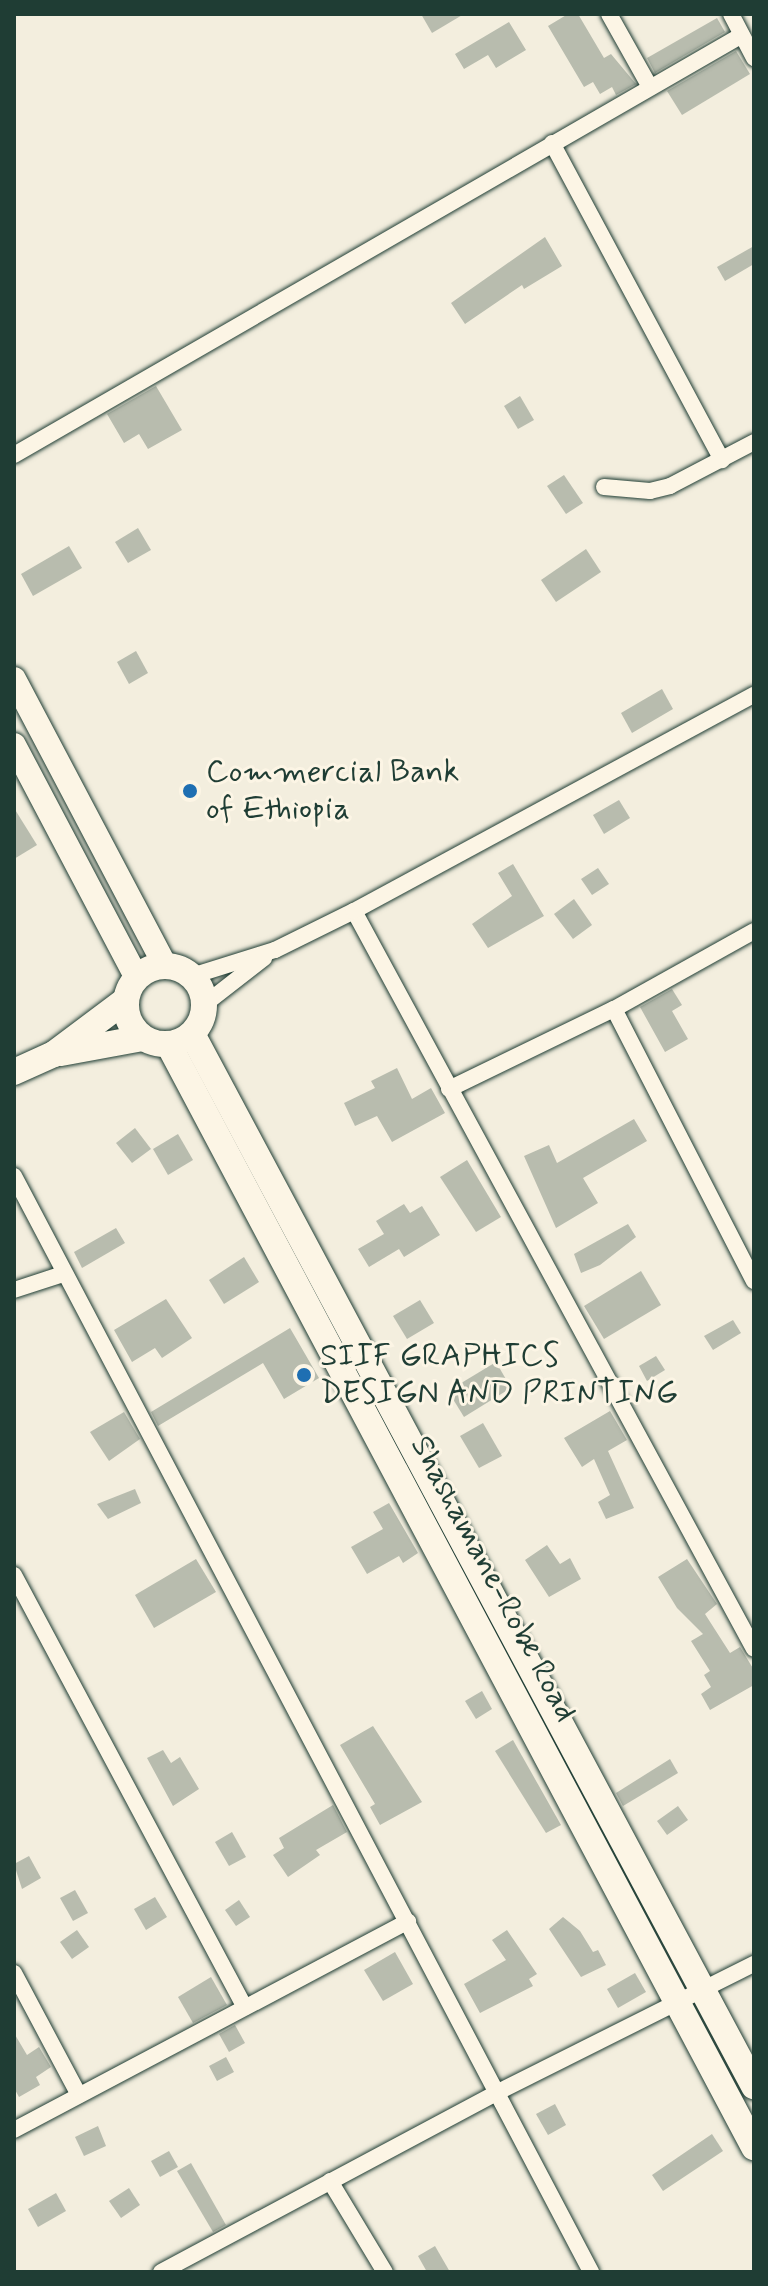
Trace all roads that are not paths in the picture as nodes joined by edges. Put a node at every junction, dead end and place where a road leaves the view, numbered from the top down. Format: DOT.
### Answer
graph roads {
  1 [pos="609,14"];
  2 [pos="731,14"];
  3 [pos="742,35"];
  4 [pos="754,58"];
  5 [pos="650,87"];
  6 [pos="552,143"];
  7 [pos="754,442"];
  8 [pos="14,455"];
  9 [pos="722,460"];
  10 [pos="604,487"];
  11 [pos="14,679"];
  12 [pos="754,695"];
  13 [pos="14,745"];
  14 [pos="354,911"];
  15 [pos="754,931"];
  16 [pos="275,950"];
  17 [pos="165,966"];
  18 [pos="192,976"];
  19 [pos="132,989"];
  20 [pos="205,1004"];
  21 [pos="614,1009"];
  22 [pos="168,1039"];
  23 [pos="54,1054"];
  24 [pos="14,1072"];
  25 [pos="449,1089"];
  26 [pos="14,1176"];
  27 [pos="63,1274"];
  28 [pos="754,1281"];
  29 [pos="14,1290"];
  30 [pos="14,1575"];
  31 [pos="754,1649"];
  32 [pos="408,1921"];
  33 [pos="754,1964"];
  34 [pos="14,1973"];
  35 [pos="702,1994"];
  36 [pos="677,2005"];
  37 [pos="245,2007"];
  38 [pos="754,2086"];
  39 [pos="494,2094"];
  40 [pos="79,2095"];
  41 [pos="14,2130"];
  42 [pos="754,2147"];
  43 [pos="330,2181"];
  44 [pos="161,2272"];
  45 [pos="385,2272"];
  46 [pos="591,2272"];
  1 -- 5 [label="street"];
  2 -- 3 [label="street"];
  3 -- 4 [label="street"];
  3 -- 5 [label="street"];
  5 -- 6 [label="street"];
  6 -- 8 [label="street"];
  6 -- 9 [label="street"];
  7 -- 9 [label="street"];
  9 -- 10 [label="street"];
  11 -- 17 [label="main road"];
  12 -- 14 [label="street"];
  13 -- 19 [label="main road"];
  14 -- 16 [label="street"];
  14 -- 25 [label="street"];
  15 -- 21 [label="street"];
  16 -- 18 [label="street"];
  16 -- 20 [label="street"];
  17 -- 18 [label="main road"];
  17 -- 19 [label="main road"];
  18 -- 20 [label="main road"];
  19 -- 22 [label="main road, Shashamane-Robe Road"];
  19 -- 23 [label="main road"];
  20 -- 22 [label="main road"];
  21 -- 25 [label="street"];
  21 -- 28 [label="street"];
  22 -- 23 [label="main road"];
  22 -- 35 [label="main road, Shashamane-Robe Road"];
  22 -- 36 [label="main road, Shashamane-Robe Road"];
  23 -- 24 [label="main road"];
  25 -- 31 [label="street"];
  26 -- 27 [label="street"];
  27 -- 29 [label="street"];
  27 -- 32 [label="street"];
  30 -- 37 [label="street"];
  32 -- 37 [label="street"];
  32 -- 39 [label="street"];
  33 -- 35 [label="street"];
  34 -- 40 [label="street"];
  35 -- 36 [label="street"];
  35 -- 38 [label="main road, Shashamane-Robe Road"];
  36 -- 39 [label="street"];
  36 -- 42 [label="main road, Shashamane-Robe Road"];
  37 -- 40 [label="street"];
  39 -- 43 [label="street"];
  39 -- 46 [label="street"];
  40 -- 41 [label="street"];
  43 -- 44 [label="street"];
  43 -- 45 [label="street"];
}
